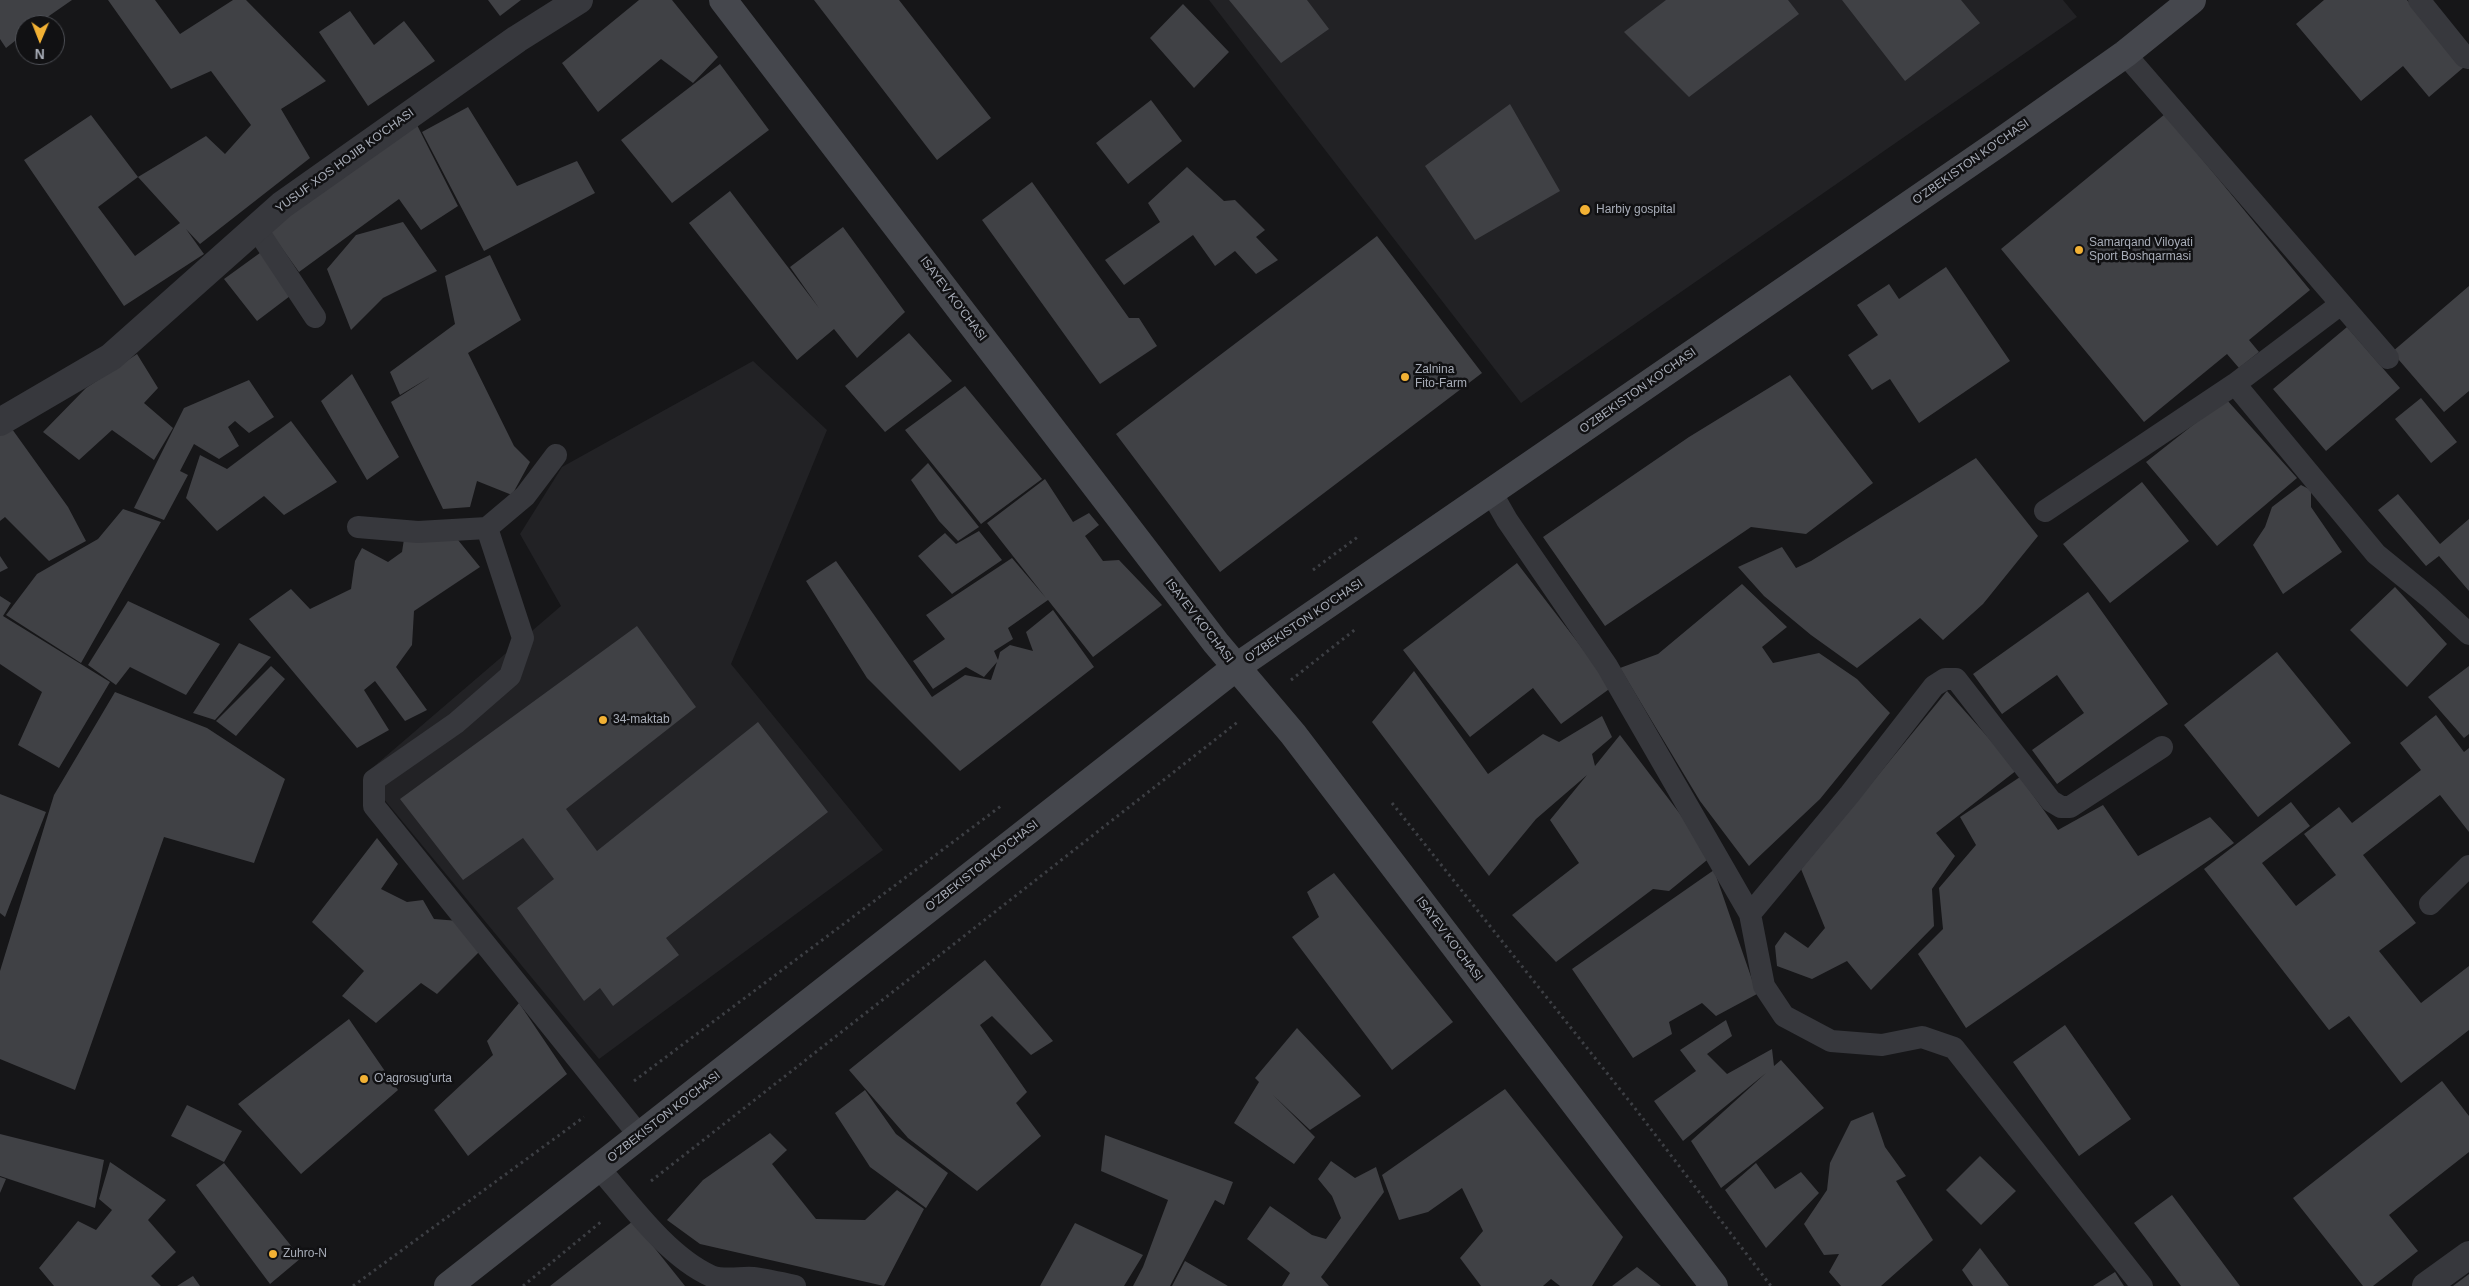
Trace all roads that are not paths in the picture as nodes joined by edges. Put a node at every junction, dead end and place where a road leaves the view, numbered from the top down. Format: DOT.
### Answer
graph roads {
  1 [pos="579,0"];
  2 [pos="724,0"];
  3 [pos="2192,0"];
  4 [pos="2419,0"];
  5 [pos="2125,54"];
  6 [pos="2469,58"];
  7 [pos="256,228"];
  8 [pos="2340,304"];
  9 [pos="315,317"];
  10 [pos="2388,358"];
  11 [pos="2235,384"];
  12 [pos="0,422"];
  13 [pos="556,454"];
  14 [pos="1491,492"];
  15 [pos="2045,511"];
  16 [pos="358,528"];
  17 [pos="487,528"];
  18 [pos="2469,634"];
  19 [pos="1235,668"];
  20 [pos="2162,747"];
  21 [pos="2469,866"];
  22 [pos="2430,904"];
  23 [pos="1750,914"];
  24 [pos="639,1136"];
  25 [pos="599,1168"];
  26 [pos="2469,1255"];
  27 [pos="712,1281"];
  28 [pos="448,1286"];
  29 [pos="795,1286"];
  30 [pos="1714,1286"];
  31 [pos="2142,1286"];
  32 [pos="2426,1286"];
  1 -- 7 [label="street, YUSUF XOS HOJIB KO'CHASI"];
  2 -- 19 [label="main road, ISAYEV KO'CHASI"];
  3 -- 5 [label="main road, O'ZBEKISTON KO'CHASI"];
  4 -- 6 [label="lane"];
  5 -- 8 [label="lane"];
  5 -- 14 [label="main road, O'ZBEKISTON KO'CHASI"];
  7 -- 9 [label="lane"];
  7 -- 12 [label="street, YUSUF XOS HOJIB KO'CHASI"];
  8 -- 10 [label="lane"];
  8 -- 11 [label="lane"];
  11 -- 15 [label="lane"];
  11 -- 18 [label="lane"];
  13 -- 17 [label="lane"];
  14 -- 19 [label="main road, O'ZBEKISTON KO'CHASI"];
  14 -- 23 [label="lane"];
  16 -- 17 [label="lane"];
  17 -- 24 [label="lane"];
  19 -- 24 [label="main road, O'ZBEKISTON KO'CHASI"];
  19 -- 30 [label="main road, ISAYEV KO'CHASI"];
  20 -- 23 [label="lane"];
  21 -- 22 [label="lane"];
  23 -- 31 [label="lane"];
  24 -- 25 [label="main road, O'ZBEKISTON KO'CHASI"];
  25 -- 27 [label="lane"];
  25 -- 28 [label="main road, O'ZBEKISTON KO'CHASI"];
  26 -- 32 [label="street"];
  27 -- 29 [label="lane"];
}
